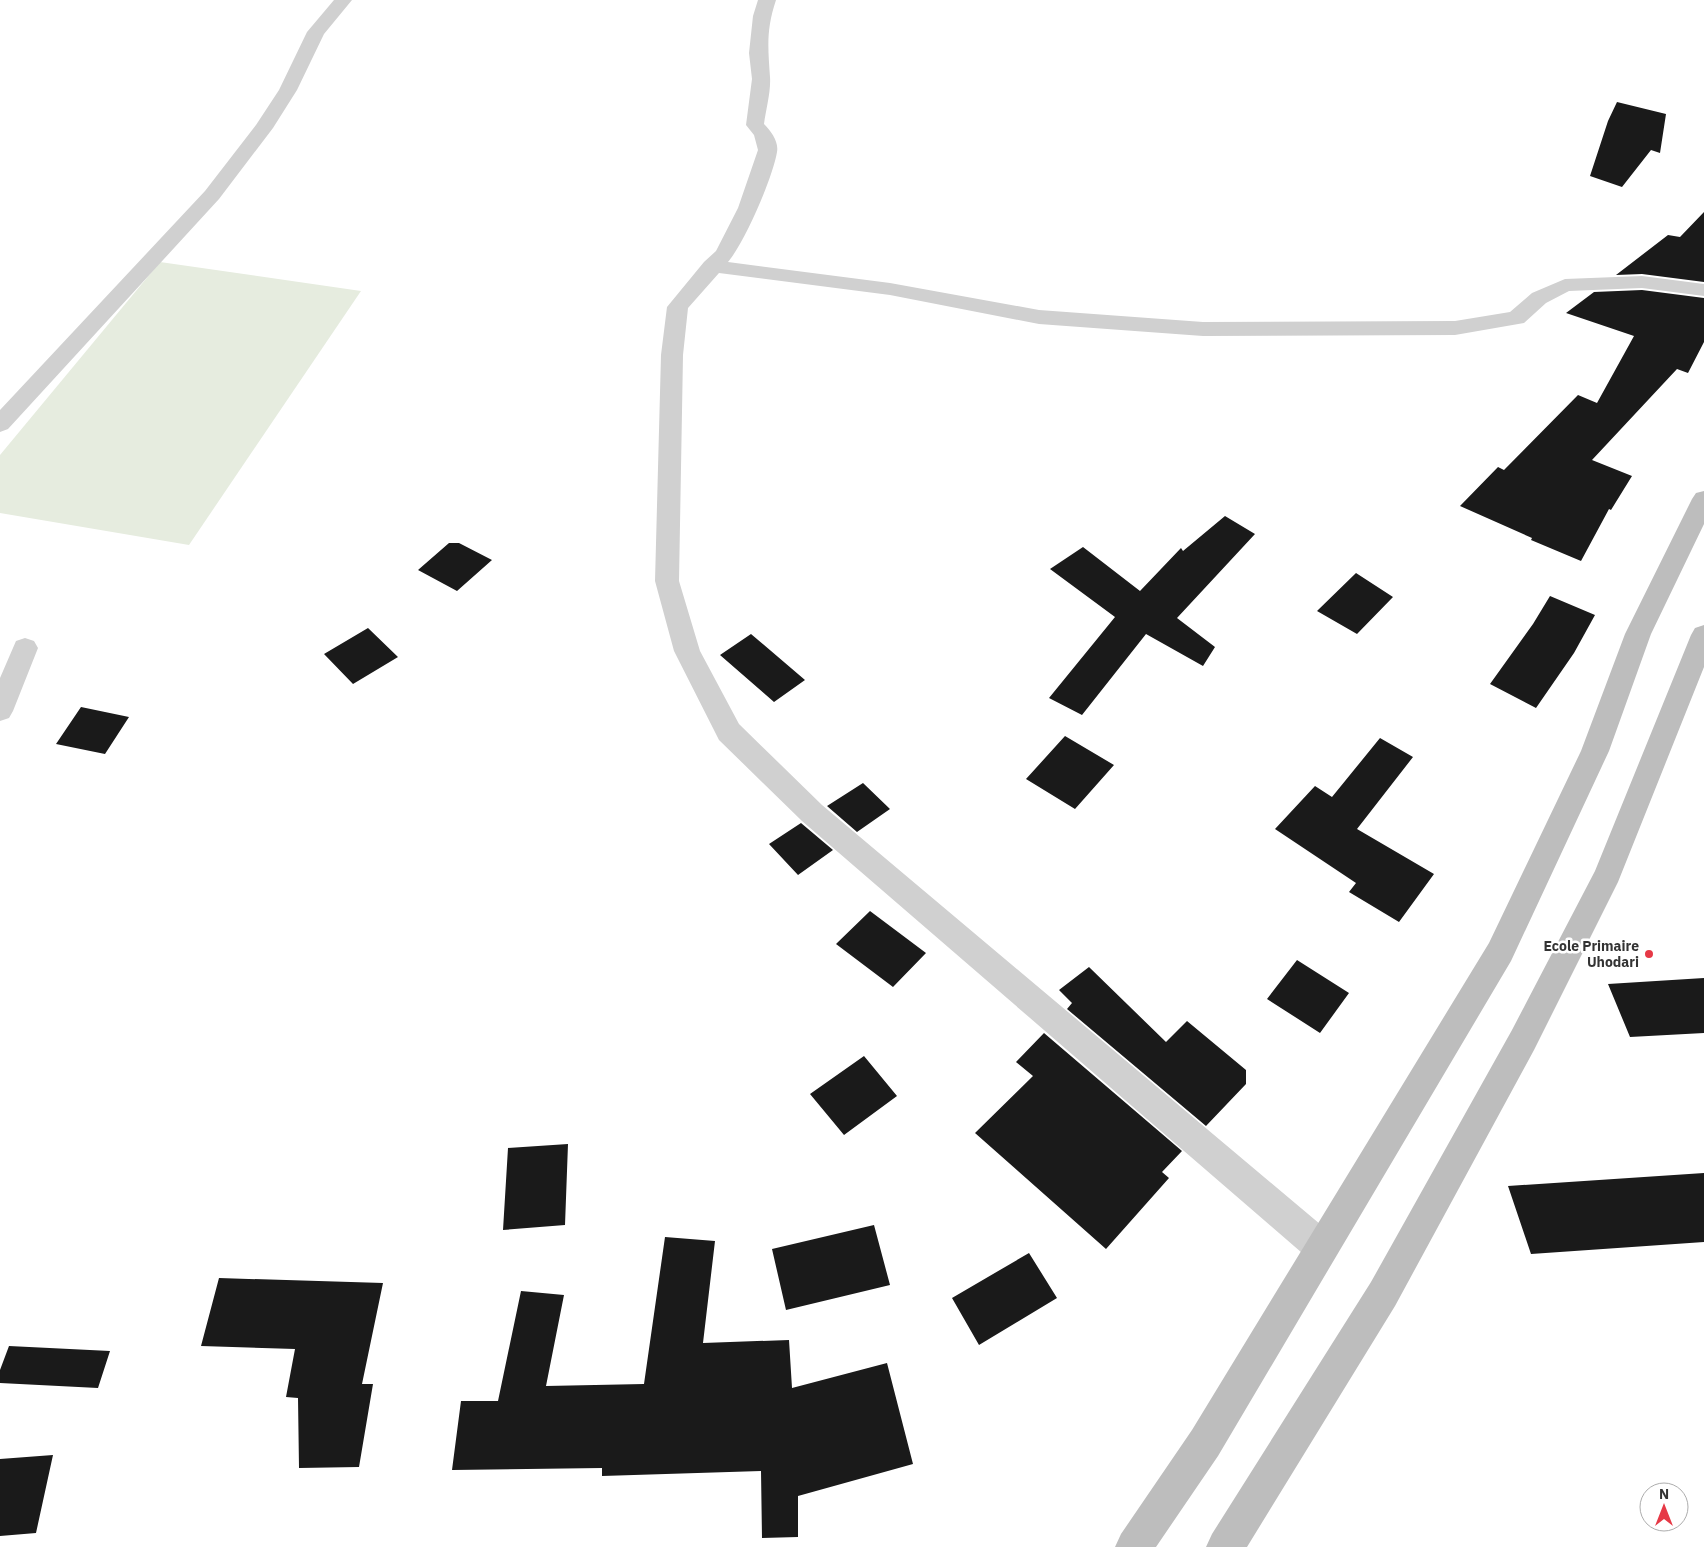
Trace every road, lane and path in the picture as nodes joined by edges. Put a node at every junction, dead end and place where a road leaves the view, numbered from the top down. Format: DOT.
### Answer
graph roads {
  1 [pos="343,0"];
  2 [pos="767,0"];
  3 [pos="711,266"];
  4 [pos="1704,290"];
  5 [pos="0,424"];
  6 [pos="1704,499"];
  7 [pos="1704,635"];
  8 [pos="24,648"];
  9 [pos="0,711"];
  10 [pos="1321,1247"];
  11 [pos="1134,1547"];
  12 [pos="1225,1547"];
  1 -- 5 [label="street"];
  2 -- 3 [label="street"];
  3 -- 4 [label="street"];
  3 -- 10 [label="street"];
  6 -- 10 [label="street"];
  7 -- 12 [label="street"];
  8 -- 9 [label="street"];
  10 -- 11 [label="street"];
}
